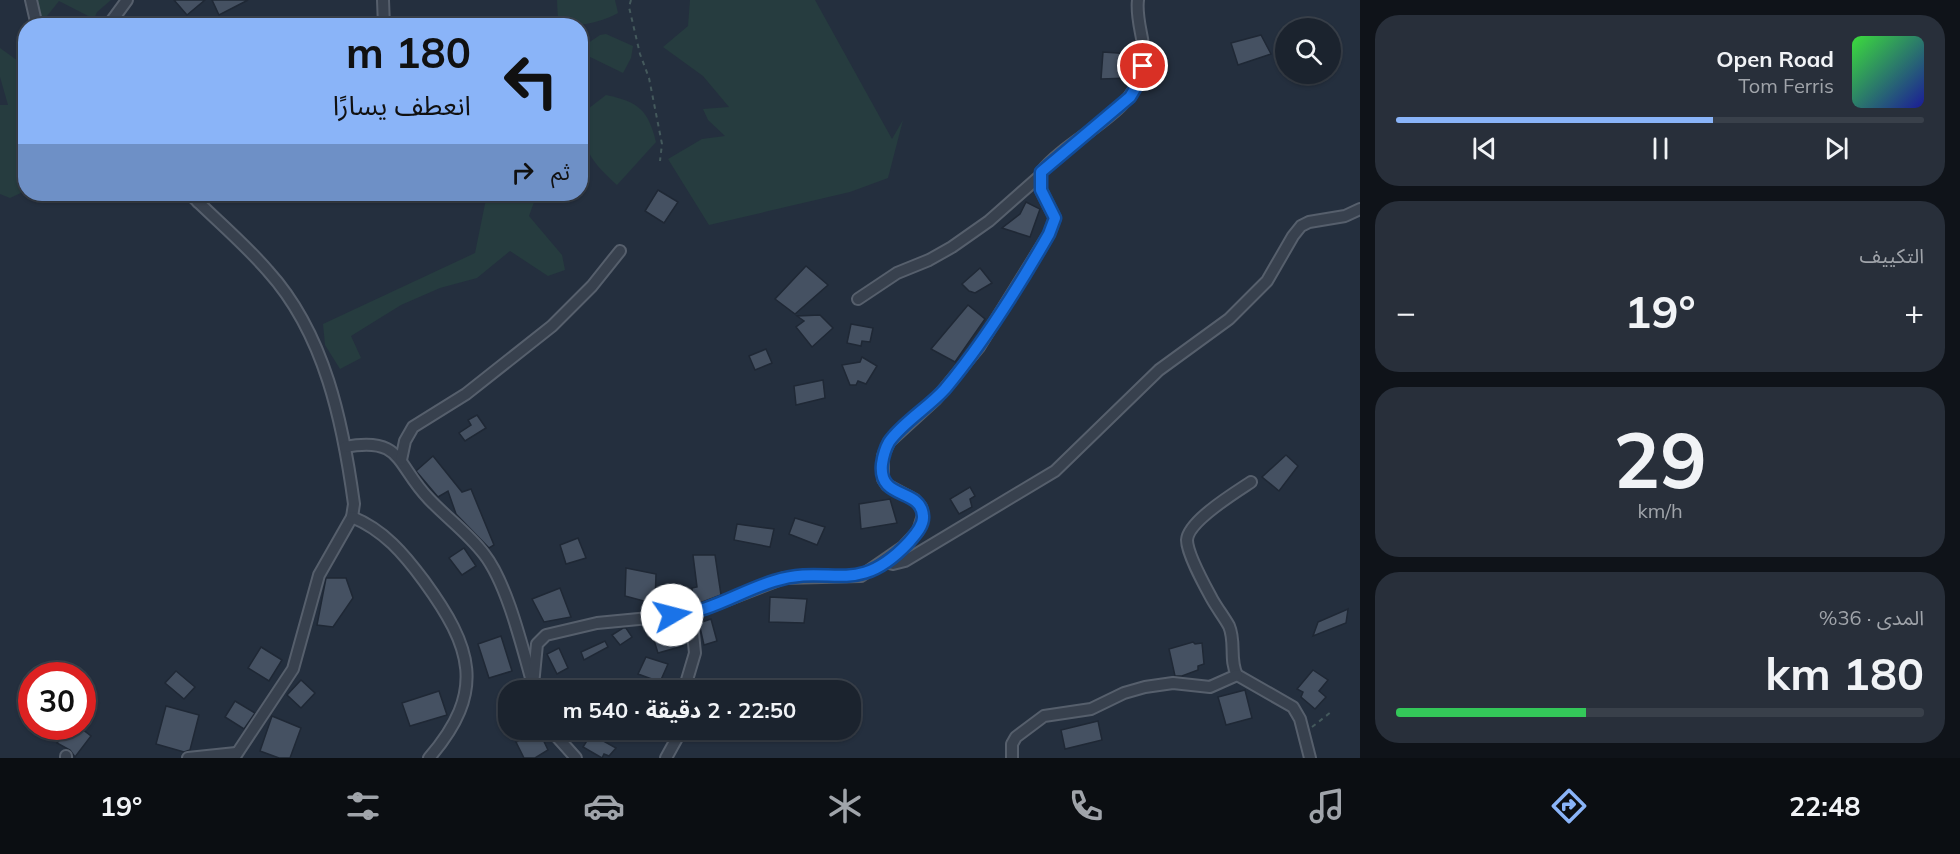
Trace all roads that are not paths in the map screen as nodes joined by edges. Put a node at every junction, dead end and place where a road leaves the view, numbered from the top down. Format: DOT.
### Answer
graph roads {
  1 [pos="31,0"];
  2 [pos="127,0"];
  3 [pos="383,0"];
  4 [pos="1138,0"];
  5 [pos="35,18"];
  6 [pos="114,18"];
  7 [pos="384,18"];
  8 [pos="1040,176"];
  9 [pos="198,202"];
  10 [pos="1360,209"];
  11 [pos="620,251"];
  12 [pos="858,299"];
  13 [pos="345,447"];
  14 [pos="401,460"];
  15 [pos="1251,482"];
  16 [pos="352,517"];
  17 [pos="885,562"];
  18 [pos="691,614"];
  19 [pos="1237,675"];
  20 [pos="532,680"];
  21 [pos="534,680"];
  22 [pos="687,680"];
  23 [pos="560,740"];
  24 [pos="676,740"];
  25 [pos="235,755"];
  26 [pos="188,758"];
  27 [pos="429,758"];
  28 [pos="576,758"];
  29 [pos="666,758"];
  30 [pos="1012,758"];
  31 [pos="1310,758"];
  1 -- 5 [label="street"];
  2 -- 6 [label="street"];
  3 -- 7 [label="street"];
  4 -- 8 [label="street"];
  8 -- 12 [label="street"];
  8 -- 17 [label="street"];
  9 -- 13 [label="street"];
  10 -- 17 [label="street"];
  11 -- 14 [label="street"];
  13 -- 14 [label="street"];
  13 -- 16 [label="street"];
  14 -- 20 [label="street"];
  15 -- 19 [label="street"];
  16 -- 25 [label="street"];
  16 -- 27 [label="street"];
  17 -- 18 [label="street"];
  18 -- 21 [label="street"];
  18 -- 22 [label="street"];
  19 -- 30 [label="street"];
  19 -- 31 [label="street"];
  23 -- 28 [label="street"];
  24 -- 29 [label="street"];
  25 -- 26 [label="street"];
}
